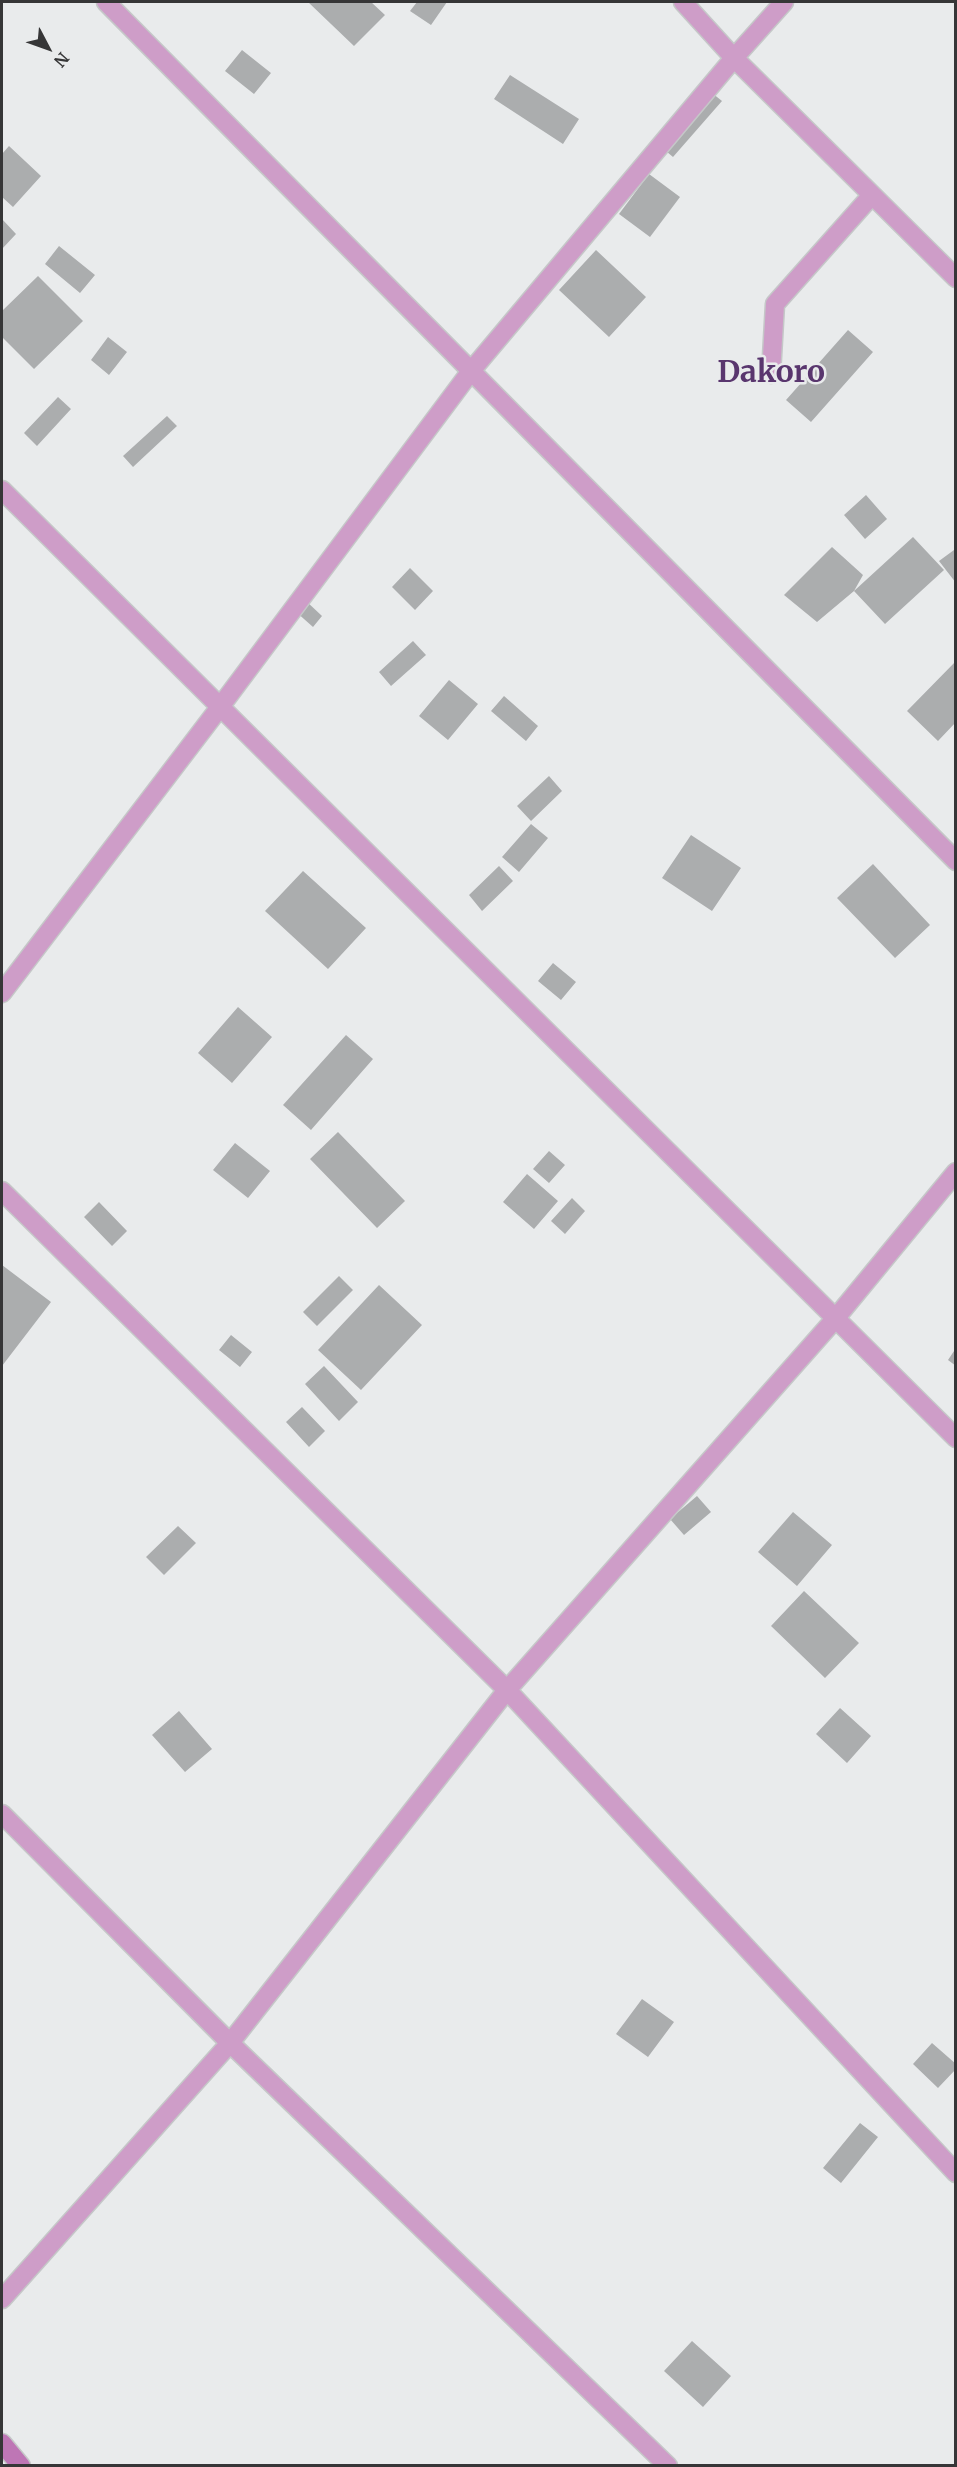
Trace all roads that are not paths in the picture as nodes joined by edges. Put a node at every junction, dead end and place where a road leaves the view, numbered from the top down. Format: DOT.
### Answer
graph roads {
  1 [pos="106,2"];
  2 [pos="684,2"];
  3 [pos="784,2"];
  4 [pos="734,58"];
  5 [pos="872,195"];
  6 [pos="956,278"];
  7 [pos="471,371"];
  8 [pos="771,374"];
  9 [pos="2,490"];
  10 [pos="220,707"];
  11 [pos="956,861"];
  12 [pos="2,993"];
  13 [pos="956,1172"];
  14 [pos="2,1191"];
  15 [pos="835,1319"];
  16 [pos="956,1438"];
  17 [pos="507,1690"];
  18 [pos="2,1814"];
  19 [pos="230,2043"];
  20 [pos="956,2173"];
  21 [pos="2,2299"];
  22 [pos="2,2443"];
  23 [pos="21,2466"];
  24 [pos="669,2466"];
  1 -- 7 [label="street"];
  2 -- 4 [label="street"];
  3 -- 4 [label="street"];
  4 -- 5 [label="street"];
  4 -- 7 [label="street"];
  5 -- 6 [label="street"];
  5 -- 8 [label="street"];
  7 -- 10 [label="street"];
  7 -- 11 [label="street"];
  9 -- 10 [label="street"];
  10 -- 12 [label="street"];
  10 -- 15 [label="street"];
  13 -- 15 [label="street"];
  14 -- 17 [label="street"];
  15 -- 16 [label="street"];
  15 -- 17 [label="street"];
  17 -- 19 [label="street"];
  17 -- 20 [label="street"];
  18 -- 19 [label="street"];
  19 -- 21 [label="street"];
  19 -- 24 [label="street"];
  22 -- 23 [label="main road"];
}
